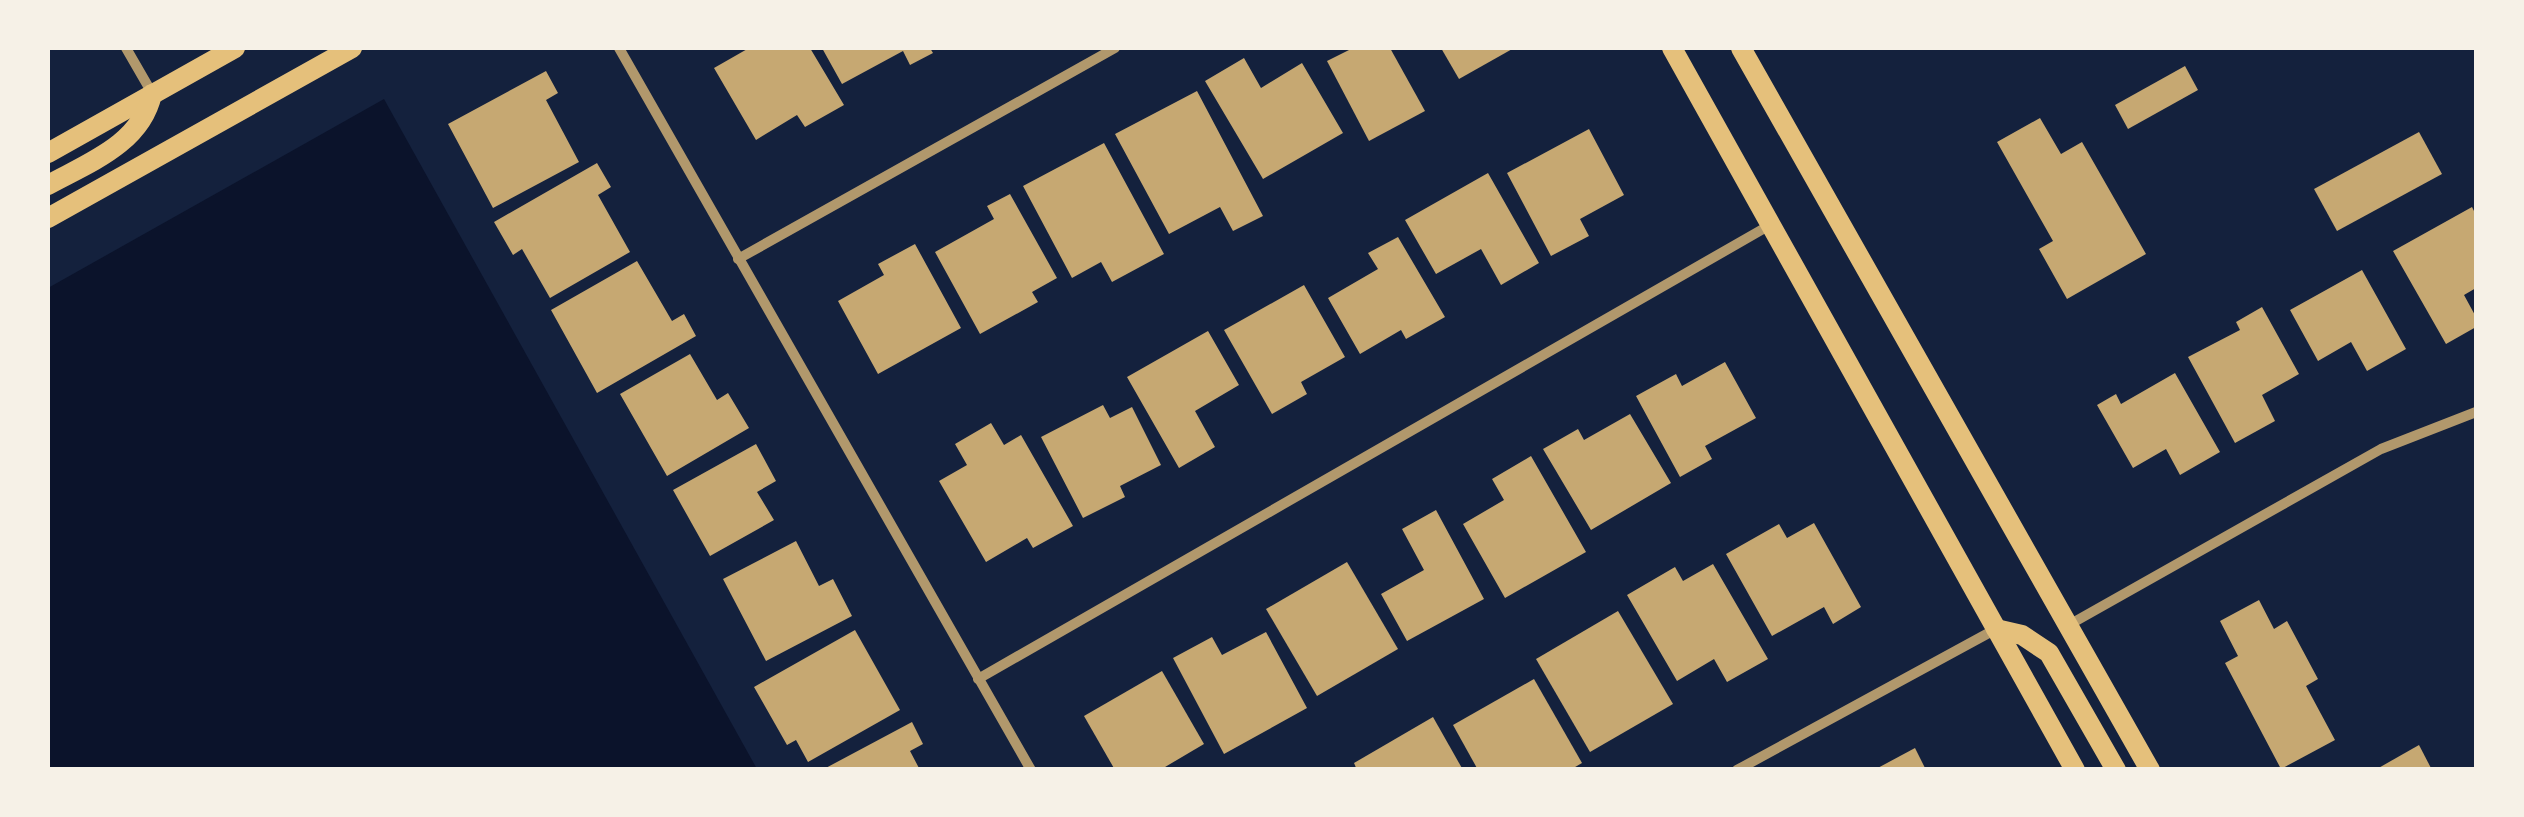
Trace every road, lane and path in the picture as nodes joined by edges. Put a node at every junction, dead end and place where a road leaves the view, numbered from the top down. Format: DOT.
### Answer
graph roads {
  1 [pos="126,48"];
  2 [pos="235,48"];
  3 [pos="352,48"];
  4 [pos="619,48"];
  5 [pos="1115,48"];
  6 [pos="1672,48"];
  7 [pos="1741,48"];
  8 [pos="152,94"];
  9 [pos="48,153"];
  10 [pos="48,186"];
  11 [pos="48,218"];
  12 [pos="1771,225"];
  13 [pos="738,259"];
  14 [pos="2476,412"];
  15 [pos="2067,626"];
  16 [pos="1996,630"];
  17 [pos="978,679"];
  18 [pos="1031,770"];
  19 [pos="1737,770"];
  20 [pos="2075,770"];
  21 [pos="2116,770"];
  22 [pos="2150,770"];
  1 -- 8 [label="street"];
  2 -- 8 [label="main road"];
  3 -- 11 [label="main road"];
  4 -- 13 [label="street"];
  5 -- 13 [label="street"];
  6 -- 12 [label="main road"];
  7 -- 15 [label="main road"];
  8 -- 9 [label="main road"];
  8 -- 10 [label="main road"];
  12 -- 16 [label="main road"];
  12 -- 17 [label="street"];
  13 -- 17 [label="street"];
  14 -- 15 [label="street"];
  15 -- 22 [label="main road"];
  16 -- 19 [label="street"];
  16 -- 20 [label="main road"];
  16 -- 21 [label="main road"];
  17 -- 18 [label="street"];
}
